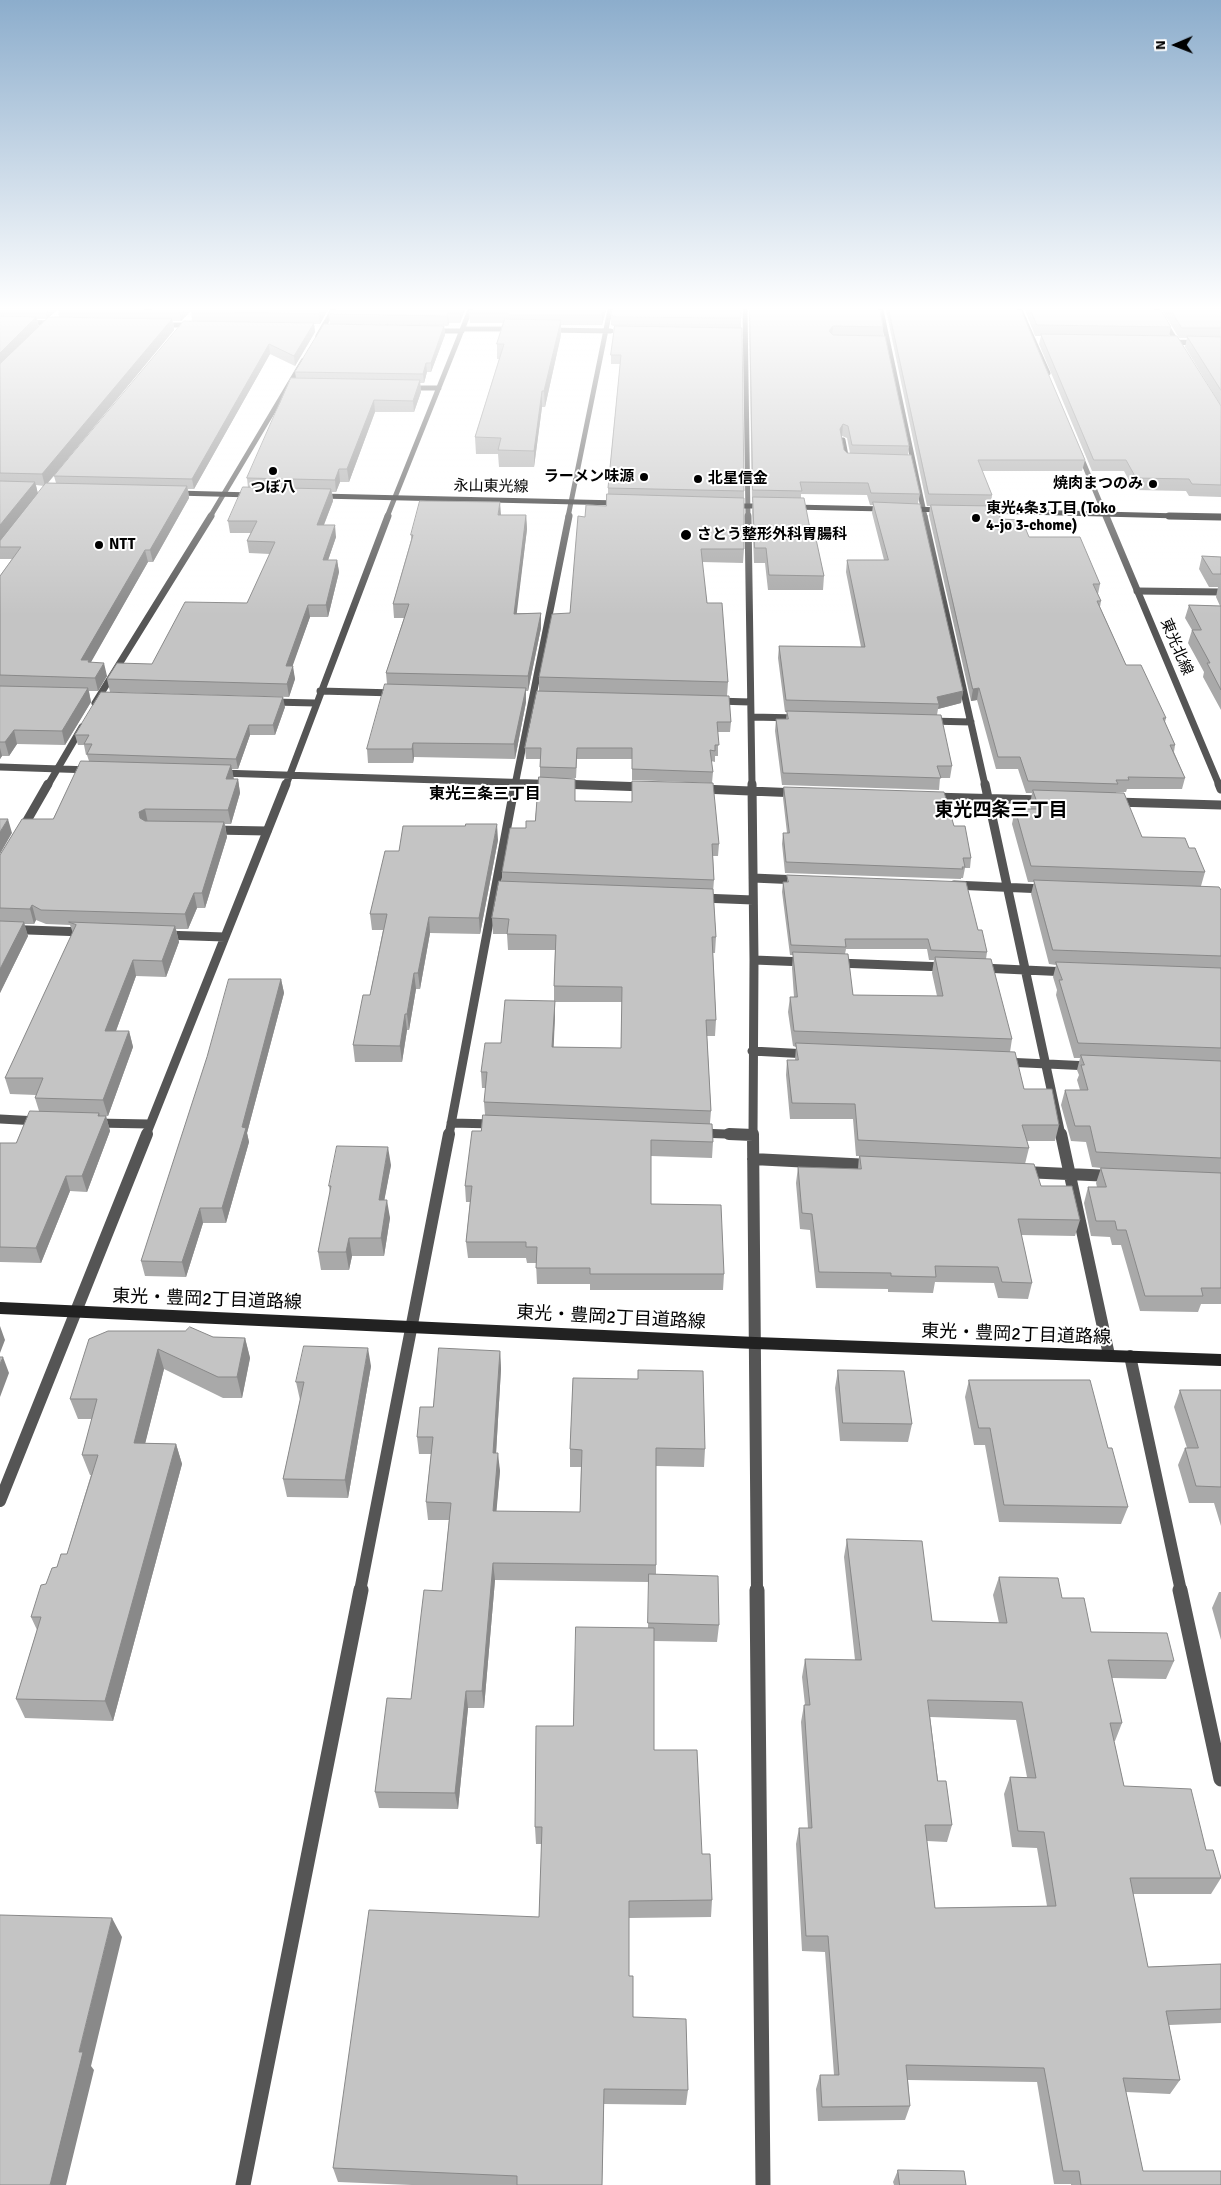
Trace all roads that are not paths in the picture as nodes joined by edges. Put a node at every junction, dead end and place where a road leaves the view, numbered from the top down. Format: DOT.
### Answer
graph roads {
  1 [pos="272,412"];
  2 [pos="429,412"];
  3 [pos="591,412"];
  4 [pos="744,412"];
  5 [pos="903,412"];
  6 [pos="844,440"];
  7 [pos="1077,447"];
  8 [pos="856,461"];
  9 [pos="904,462"];
  10 [pos="913,462"];
  11 [pos="165,493"];
  12 [pos="224,494"];
  13 [pos="264,495"];
  14 [pos="313,496"];
  15 [pos="394,498"];
  16 [pos="571,501"];
  17 [pos="625,503"];
  18 [pos="729,506"];
  19 [pos="748,506"];
  20 [pos="777,507"];
  21 [pos="787,507"];
  22 [pos="894,509"];
  23 [pos="904,509"];
  24 [pos="923,510"];
  25 [pos="952,510"];
  26 [pos="981,511"];
  27 [pos="1106,514"];
  28 [pos="1221,517"];
  29 [pos="1137,591"];
  30 [pos="1221,592"];
  31 [pos="320,691"];
  32 [pos="406,694"];
  33 [pos="89,696"];
  34 [pos="99,697"];
  35 [pos="108,697"];
  36 [pos="711,701"];
  37 [pos="266,702"];
  38 [pos="750,702"];
  39 [pos="316,703"];
  40 [pos="90,713"];
  41 [pos="751,717"];
  42 [pos="808,718"];
  43 [pos="923,720"];
  44 [pos="85,721"];
  45 [pos="971,722"];
  46 [pos="0,768"];
  47 [pos="58,769"];
  48 [pos="96,770"];
  49 [pos="212,773"];
  50 [pos="290,775"];
  51 [pos="515,783"];
  52 [pos="653,788"];
  53 [pos="693,789"];
  54 [pos="1221,789"];
  55 [pos="752,791"];
  56 [pos="811,793"];
  57 [pos="919,796"];
  58 [pos="988,798"];
  59 [pos="1056,800"];
  60 [pos="1105,802"];
  61 [pos="1221,805"];
  62 [pos="208,830"];
  63 [pos="267,831"];
  64 [pos="19,834"];
  65 [pos="753,878"];
  66 [pos="812,880"];
  67 [pos="949,885"];
  68 [pos="1008,887"];
  69 [pos="1056,889"];
  70 [pos="693,898"];
  71 [pos="753,900"];
  72 [pos="0,929"];
  73 [pos="98,932"];
  74 [pos="156,934"];
  75 [pos="225,937"];
  76 [pos="754,960"];
  77 [pos="812,962"];
  78 [pos="832,963"];
  79 [pos="1025,970"];
  80 [pos="1074,972"];
  81 [pos="752,1051"];
  82 [pos="820,1054"];
  83 [pos="997,1062"];
  84 [pos="1046,1064"];
  85 [pos="1104,1066"];
  86 [pos="0,1119"];
  87 [pos="50,1121"];
  88 [pos="79,1122"];
  89 [pos="451,1123"];
  90 [pos="149,1124"];
  91 [pos="509,1125"];
  92 [pos="685,1132"];
  93 [pos="753,1135"];
  94 [pos="754,1160"];
  95 [pos="882,1166"];
  96 [pos="1010,1172"];
  97 [pos="1070,1175"];
  98 [pos="1126,1177"];
  99 [pos="0,1308"];
  100 [pos="74,1312"];
  101 [pos="412,1326"];
  102 [pos="755,1343"];
  103 [pos="1109,1356"];
  104 [pos="1130,1356"];
  105 [pos="1221,1360"];
  106 [pos="0,1501"];
  107 [pos="1221,1779"];
  108 [pos="243,2185"];
  109 [pos="763,2185"];
  1 -- 12 [label="street"];
  2 -- 15 [label="street"];
  3 -- 16 [label="street"];
  4 -- 19 [label="street"];
  5 -- 10 [label="street"];
  6 -- 8 [label="street"];
  7 -- 27 [label="street, 東光北線"];
  9 -- 10 [label="street"];
  10 -- 24 [label="street"];
  11 -- 12 [label="street"];
  12 -- 13 [label="street"];
  12 -- 34 [label="street"];
  14 -- 15 [label="street, 永山東光線"];
  15 -- 16 [label="street, 永山東光線"];
  15 -- 31 [label="street"];
  16 -- 17 [label="street, 永山東光線"];
  16 -- 51 [label="street"];
  18 -- 19 [label="street"];
  19 -- 20 [label="street"];
  19 -- 38 [label="street"];
  21 -- 22 [label="street"];
  23 -- 24 [label="street"];
  24 -- 25 [label="street"];
  24 -- 45 [label="street"];
  26 -- 27 [label="street"];
  27 -- 28 [label="street"];
  27 -- 29 [label="street, 東光北線"];
  29 -- 30 [label="street"];
  29 -- 54 [label="street, 東光北線"];
  31 -- 32 [label="street"];
  31 -- 39 [label="street"];
  33 -- 34 [label="street"];
  34 -- 35 [label="street"];
  34 -- 40 [label="street"];
  36 -- 38 [label="street"];
  37 -- 39 [label="street"];
  38 -- 41 [label="street"];
  39 -- 50 [label="street"];
  41 -- 42 [label="street"];
  41 -- 55 [label="street"];
  43 -- 45 [label="street"];
  44 -- 47 [label="street"];
  45 -- 58 [label="street"];
  46 -- 47 [label="street"];
  47 -- 48 [label="street"];
  47 -- 64 [label="street"];
  49 -- 50 [label="street"];
  50 -- 51 [label="street"];
  50 -- 63 [label="street"];
  51 -- 52 [label="street"];
  51 -- 89 [label="street"];
  53 -- 55 [label="street"];
  55 -- 56 [label="street"];
  55 -- 65 [label="street"];
  57 -- 58 [label="street"];
  58 -- 59 [label="street"];
  58 -- 68 [label="street"];
  60 -- 61 [label="street"];
  62 -- 63 [label="street"];
  63 -- 75 [label="street"];
  65 -- 66 [label="street"];
  65 -- 71 [label="street"];
  67 -- 68 [label="street"];
  68 -- 69 [label="street"];
  68 -- 79 [label="street"];
  70 -- 71 [label="street"];
  71 -- 76 [label="street"];
  72 -- 73 [label="street"];
  74 -- 75 [label="street"];
  75 -- 90 [label="street"];
  76 -- 77 [label="street"];
  76 -- 81 [label="street"];
  78 -- 79 [label="street"];
  79 -- 80 [label="street"];
  79 -- 84 [label="street"];
  81 -- 82 [label="street"];
  81 -- 93 [label="street"];
  83 -- 84 [label="street"];
  84 -- 85 [label="street"];
  84 -- 97 [label="street"];
  86 -- 87 [label="street"];
  88 -- 90 [label="street"];
  89 -- 91 [label="street"];
  89 -- 101 [label="street"];
  90 -- 100 [label="street"];
  92 -- 93 [label="street"];
  93 -- 94 [label="street"];
  94 -- 95 [label="street"];
  94 -- 102 [label="street"];
  96 -- 97 [label="street"];
  97 -- 98 [label="street"];
  97 -- 103 [label="street"];
  99 -- 100 [label="street, 東光・豊岡2丁目道路線"];
  100 -- 101 [label="street, 東光・豊岡2丁目道路線"];
  100 -- 106 [label="street"];
  101 -- 102 [label="street, 東光・豊岡2丁目道路線"];
  101 -- 108 [label="street"];
  102 -- 103 [label="street, 東光・豊岡2丁目道路線"];
  102 -- 109 [label="street"];
  103 -- 104 [label="street, 東光・豊岡2丁目道路線"];
  104 -- 105 [label="street, 東光・豊岡2丁目道路線"];
  104 -- 107 [label="street"];
}
